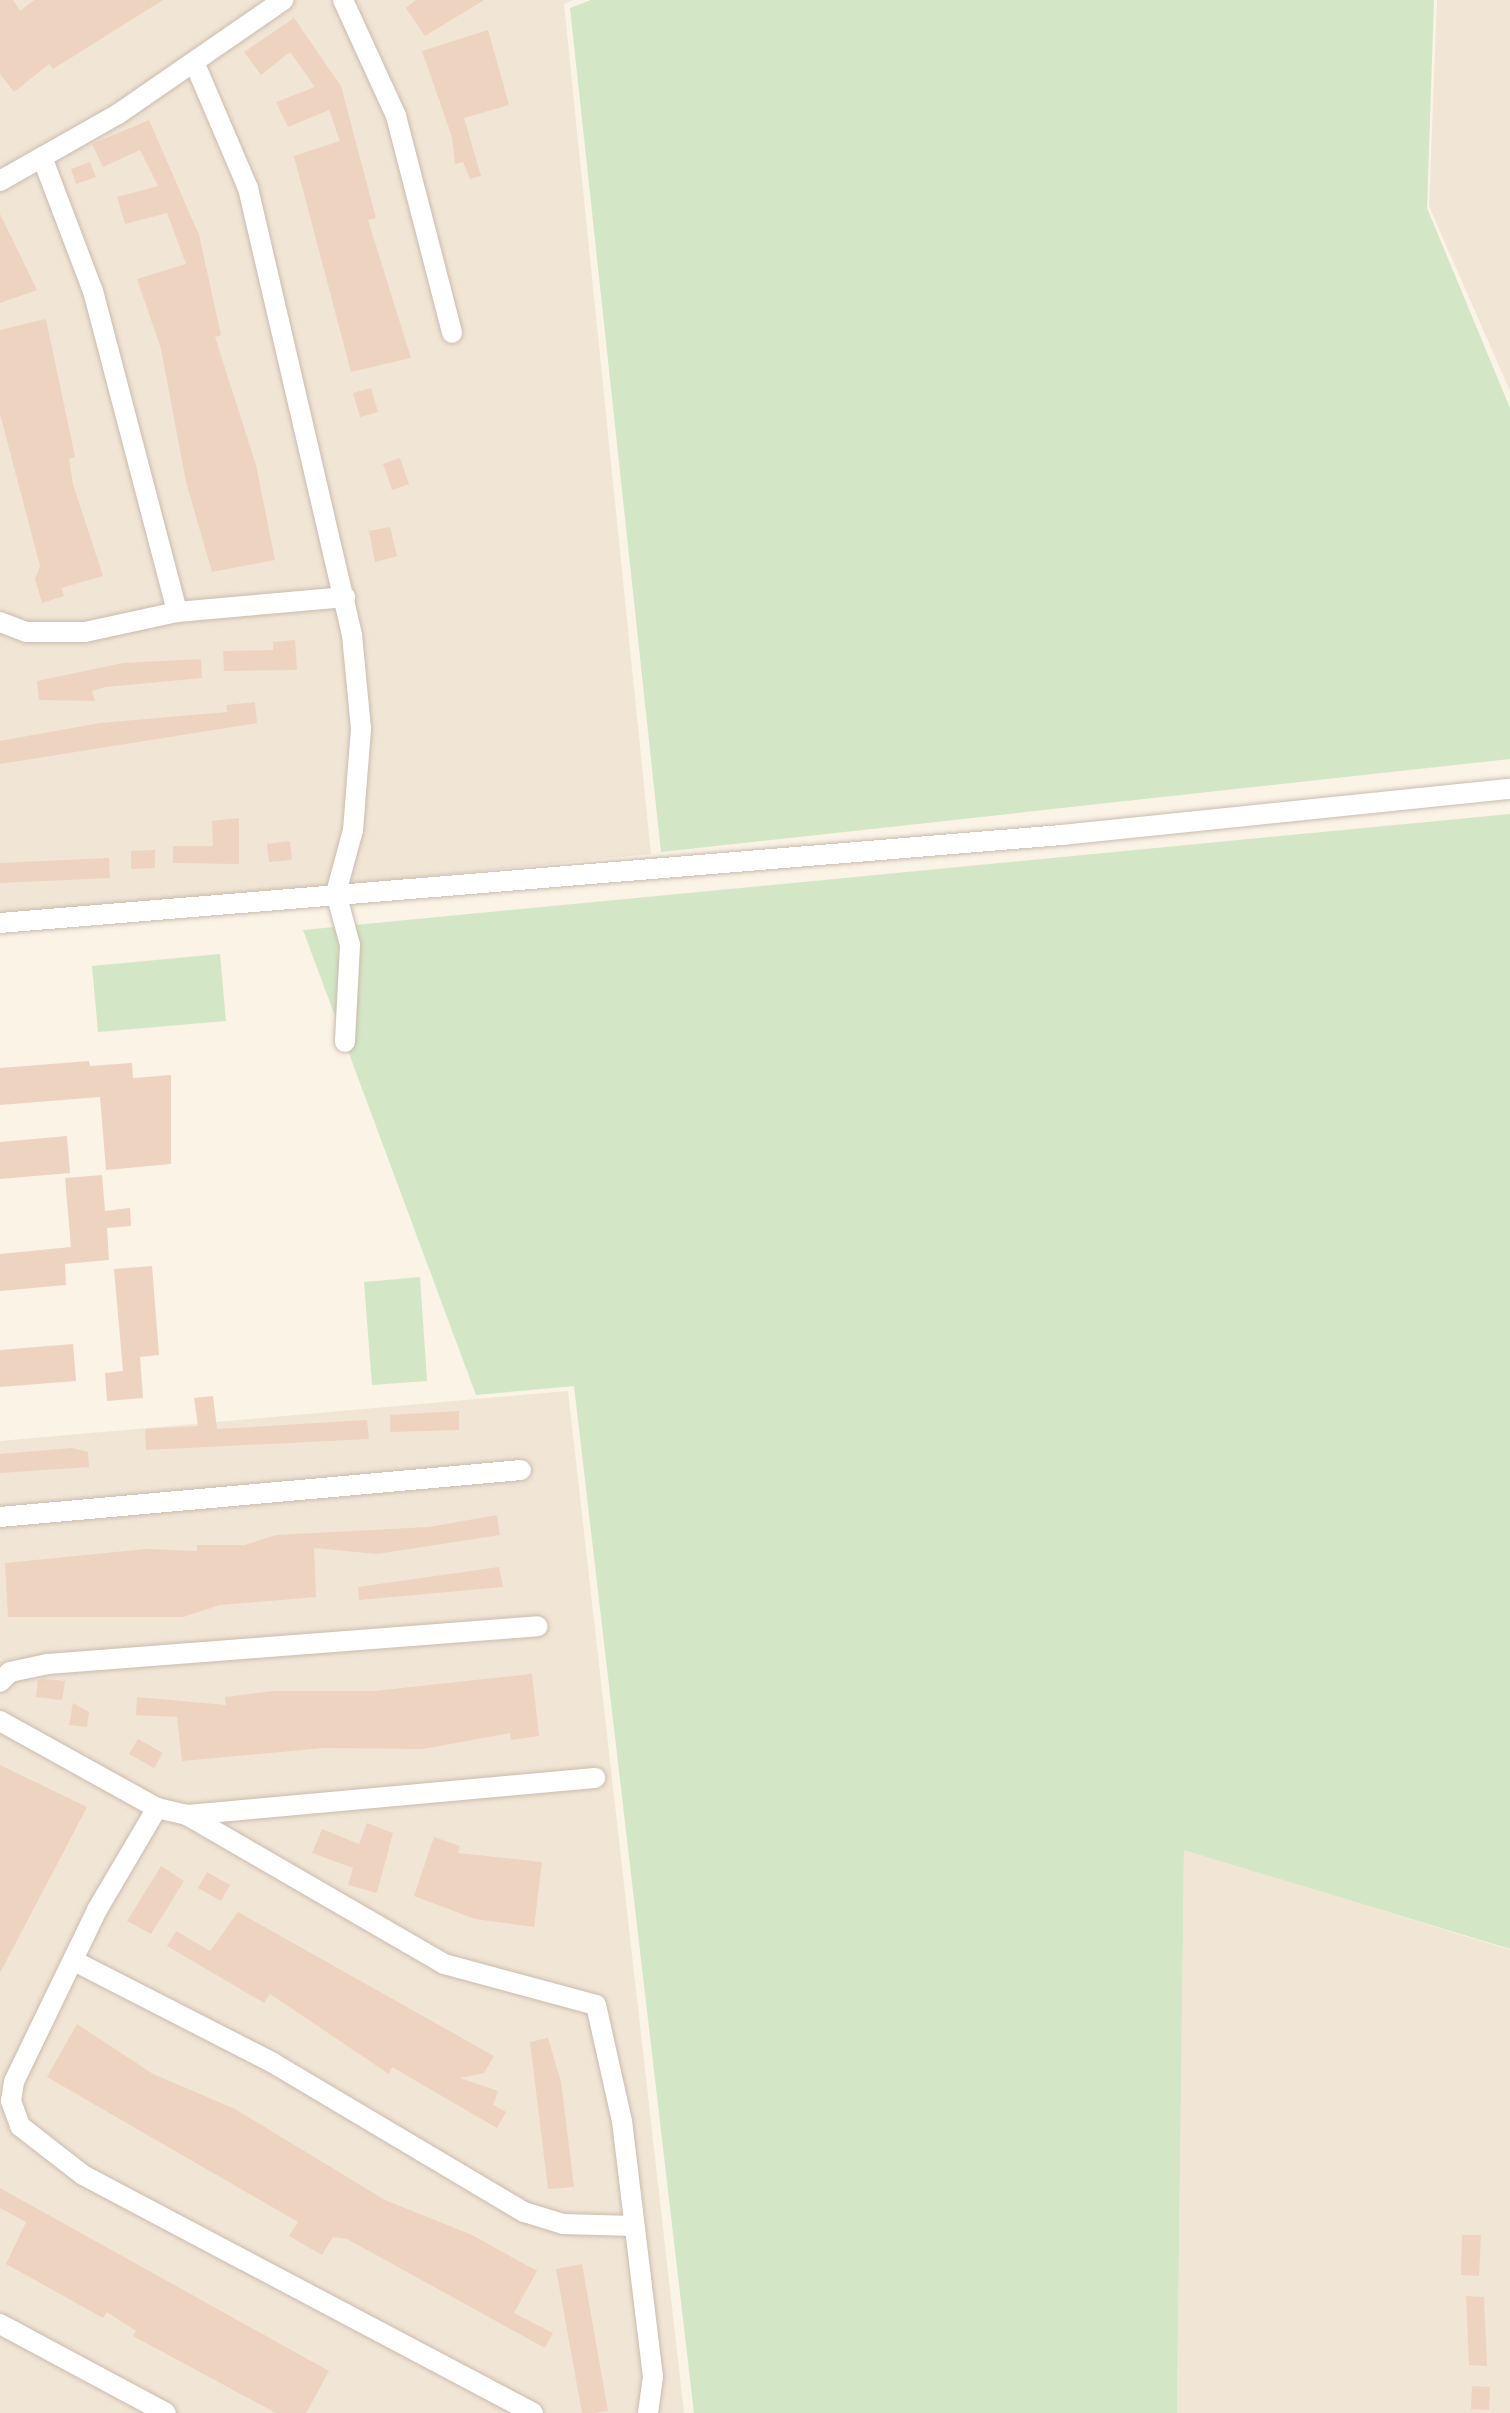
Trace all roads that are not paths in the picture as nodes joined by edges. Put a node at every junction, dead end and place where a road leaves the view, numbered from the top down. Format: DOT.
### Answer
graph roads {
  1 [pos="282,0"];
  2 [pos="343,0"];
  3 [pos="196,64"];
  4 [pos="42,157"];
  5 [pos="0,181"];
  6 [pos="452,332"];
  7 [pos="346,597"];
  8 [pos="177,612"];
  9 [pos="0,622"];
  10 [pos="1510,788"];
  11 [pos="336,892"];
  12 [pos="0,923"];
  13 [pos="345,1042"];
  14 [pos="521,1470"];
  15 [pos="0,1517"];
  16 [pos="538,1626"];
  17 [pos="0,1682"];
  18 [pos="0,1721"];
  19 [pos="595,1778"];
  20 [pos="157,1808"];
  21 [pos="188,1815"];
  22 [pos="76,1962"];
  23 [pos="633,2226"];
  24 [pos="0,2324"];
  25 [pos="166,2413"];
  26 [pos="533,2413"];
  27 [pos="648,2413"];
  1 -- 3 [label="street"];
  2 -- 6 [label="street"];
  3 -- 4 [label="street"];
  3 -- 7 [label="street"];
  4 -- 5 [label="street"];
  4 -- 8 [label="street"];
  7 -- 8 [label="street"];
  7 -- 11 [label="street"];
  8 -- 9 [label="street"];
  10 -- 11 [label="street"];
  11 -- 12 [label="street"];
  11 -- 13 [label="street"];
  14 -- 15 [label="street"];
  16 -- 17 [label="street"];
  18 -- 20 [label="street"];
  19 -- 21 [label="street"];
  20 -- 21 [label="street"];
  20 -- 22 [label="street"];
  21 -- 23 [label="street"];
  22 -- 23 [label="street"];
  22 -- 26 [label="street"];
  23 -- 27 [label="street"];
  24 -- 25 [label="street"];
}
